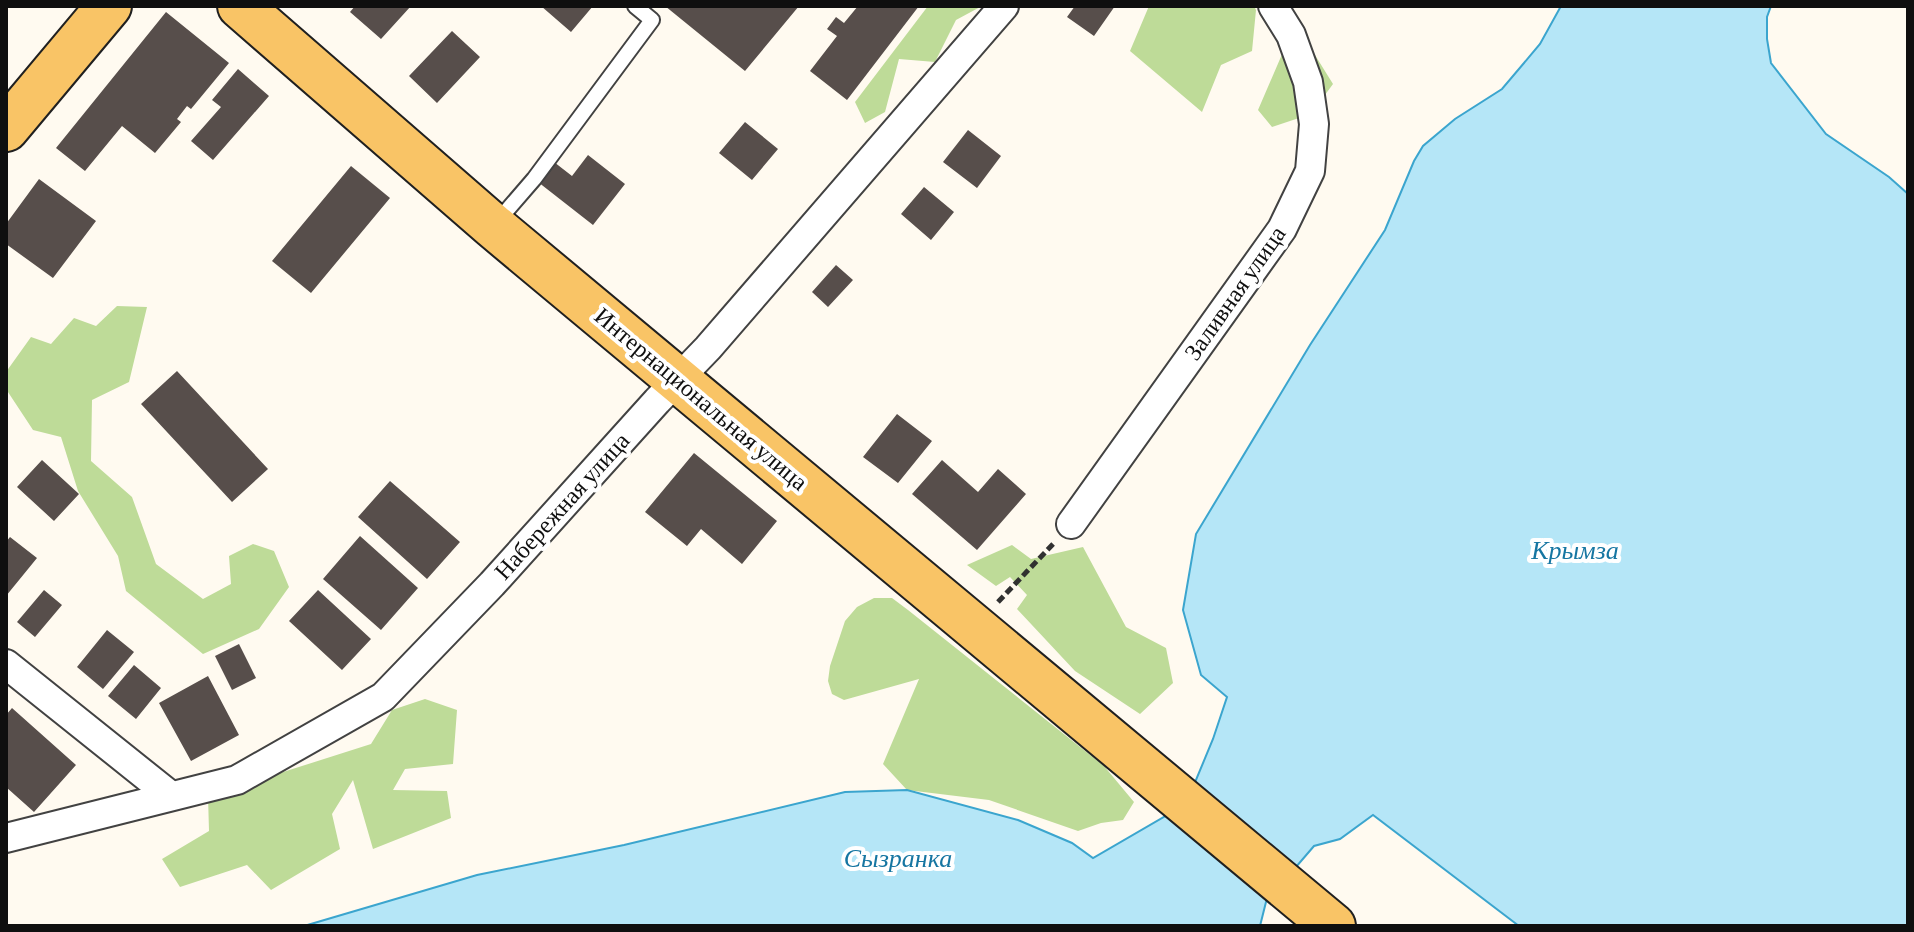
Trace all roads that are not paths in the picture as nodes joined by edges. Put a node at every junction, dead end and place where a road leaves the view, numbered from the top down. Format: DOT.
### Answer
graph roads {
  1 [pos="109,6"];
  2 [pos="240,6"];
  3 [pos="635,6"];
  4 [pos="1004,6"];
  5 [pos="1273,6"];
  6 [pos="6,129"];
  7 [pos="493,226"];
  8 [pos="678,380"];
  9 [pos="1071,524"];
  10 [pos="6,664"];
  11 [pos="171,796"];
  12 [pos="6,838"];
  13 [pos="1333,926"];
  1 -- 6 [label="main road"];
  2 -- 7 [label="main road, Интернациональная улица"];
  3 -- 7 [label="lane"];
  4 -- 8 [label="street, Набережная улица"];
  5 -- 9 [label="street, Заливная улица"];
  7 -- 8 [label="main road, Интернациональная улица"];
  8 -- 11 [label="street, Набережная улица"];
  8 -- 13 [label="main road, Интернациональная улица"];
  10 -- 11 [label="street"];
  11 -- 12 [label="street, Набережная улица"];
}
